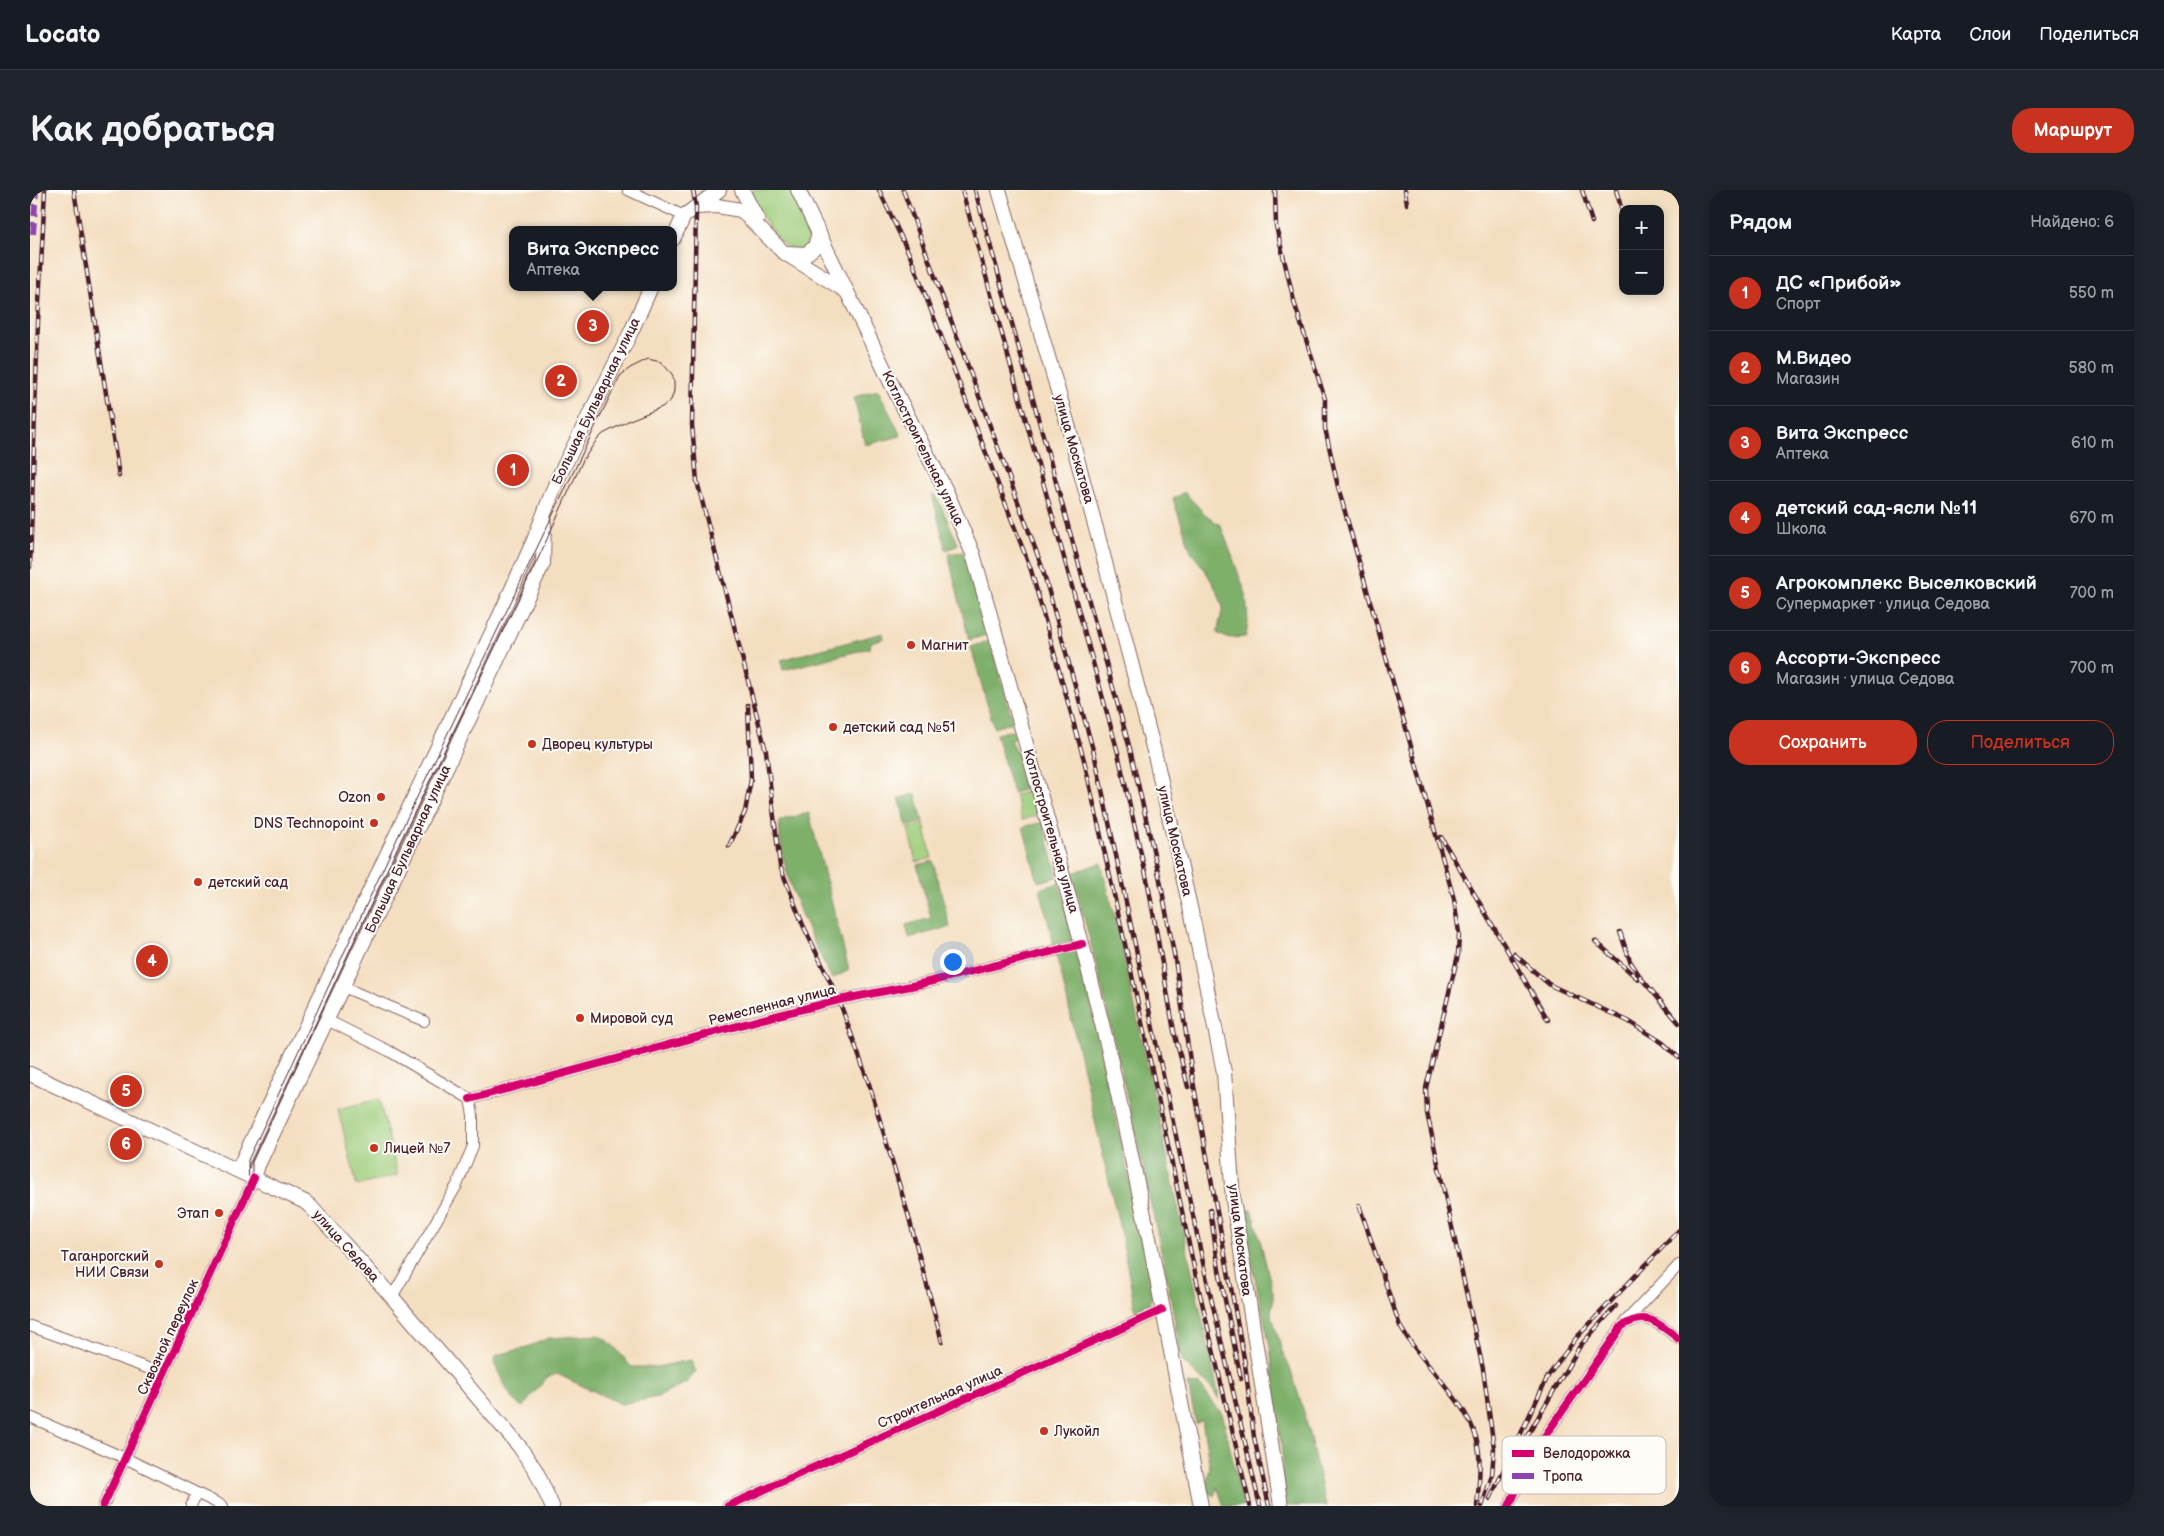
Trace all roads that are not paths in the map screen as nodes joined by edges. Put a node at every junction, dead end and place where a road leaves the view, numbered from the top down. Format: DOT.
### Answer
graph roads {
  1 [pos="628,190"];
  2 [pos="719,190"];
  3 [pos="742,190"];
  4 [pos="798,190"];
  5 [pos="998,190"];
  6 [pos="696,207"];
  7 [pos="684,216"];
  8 [pos="677,231"];
  9 [pos="765,233"];
  10 [pos="819,233"];
  11 [pos="783,252"];
  12 [pos="649,291"];
  13 [pos="847,291"];
  14 [pos="543,516"];
  15 [pos="1082,944"];
  16 [pos="343,987"];
  17 [pos="327,1020"];
  18 [pos="424,1021"];
  19 [pos="30,1074"];
  20 [pos="470,1099"];
  21 [pos="238,1170"];
  22 [pos="254,1178"];
  23 [pos="1679,1265"];
  24 [pos="392,1297"];
  25 [pos="1162,1310"];
  26 [pos="30,1326"];
  27 [pos="1622,1326"];
  28 [pos="1679,1339"];
  29 [pos="164,1374"];
  30 [pos="30,1417"];
  31 [pos="1545,1436"];
  32 [pos="125,1458"];
  33 [pos="196,1494"];
  34 [pos="1514,1494"];
  35 [pos="104,1506"];
  36 [pos="191,1506"];
  37 [pos="223,1506"];
  38 [pos="552,1506"];
  39 [pos="728,1506"];
  40 [pos="1201,1506"];
  41 [pos="1281,1506"];
  42 [pos="1509,1506"];
  1 -- 7 [label="street"];
  2 -- 6 [label="main road"];
  3 -- 9 [label="main road"];
  4 -- 10 [label="main road, Котлостроительная улица"];
  5 -- 41 [label="main road, улица Москатова"];
  6 -- 7 [label="main road"];
  6 -- 9 [label="main road"];
  7 -- 8 [label="main road"];
  9 -- 11 [label="main road"];
  10 -- 11 [label="main road"];
  10 -- 13 [label="main road, Котлостроительная улица"];
  11 -- 13 [label="main road"];
  12 -- 14 [label="main road, Большая Бульварная улица"];
  13 -- 15 [label="main road, Котлостроительная улица"];
  14 -- 16 [label="main road, Большая Бульварная улица"];
  14 -- 21 [label="main road, Большая Бульварная улица"];
  15 -- 20 [label="street, Ремесленная улица"];
  15 -- 25 [label="main road, Котлостроительная улица"];
  16 -- 17 [label="main road, Большая Бульварная улица"];
  16 -- 18 [label="street"];
  17 -- 20 [label="street"];
  17 -- 22 [label="main road, Большая Бульварная улица"];
  19 -- 21 [label="main road, улица Седова"];
  20 -- 24 [label="street"];
  21 -- 22 [label="main road, улица Седова"];
  22 -- 24 [label="main road, улица Седова"];
  22 -- 29 [label="street, Сквозной переулок"];
  23 -- 27 [label="street"];
  24 -- 38 [label="main road, улица Седова"];
  25 -- 39 [label="street, Строительная улица"];
  25 -- 40 [label="main road, Котлостроительная улица"];
  26 -- 29 [label="street"];
  27 -- 28 [label="street"];
  27 -- 31 [label="street"];
  29 -- 32 [label="street, Сквозной переулок"];
  30 -- 32 [label="street"];
  32 -- 33 [label="street"];
  32 -- 35 [label="street, Сквозной переулок"];
  33 -- 36 [label="street"];
  33 -- 37 [label="street"];
  34 -- 42 [label="street"];
}
